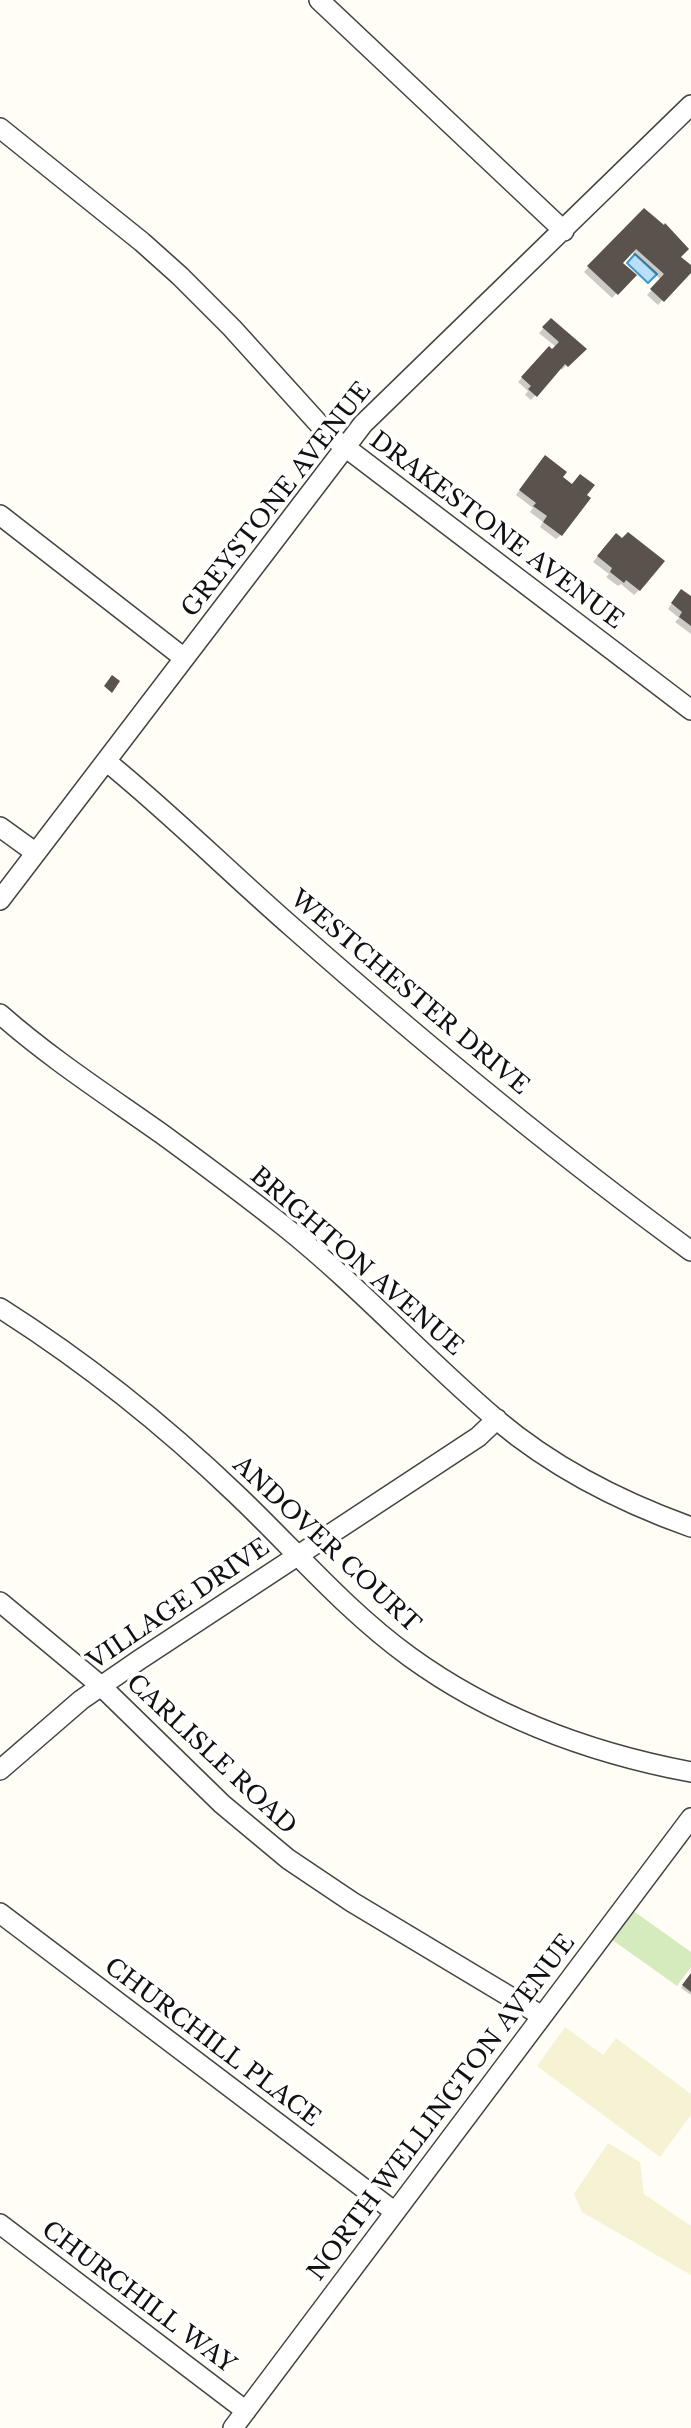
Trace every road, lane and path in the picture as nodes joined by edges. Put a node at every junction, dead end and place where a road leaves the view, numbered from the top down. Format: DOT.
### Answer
graph roads {
  1 [pos="319,0"];
  2 [pos="687,118"];
  3 [pos="0,128"];
  4 [pos="564,231"];
  5 [pos="345,447"];
  6 [pos="0,515"];
  7 [pos="184,658"];
  8 [pos="691,710"];
  9 [pos="106,761"];
  10 [pos="0,827"];
  11 [pos="36,853"];
  12 [pos="0,900"];
  13 [pos="0,1014"];
  14 [pos="691,1251"];
  15 [pos="0,1308"];
  16 [pos="497,1419"];
  17 [pos="691,1527"];
  18 [pos="298,1556"];
  19 [pos="0,1602"];
  20 [pos="101,1686"];
  21 [pos="0,1770"];
  22 [pos="691,1772"];
  23 [pos="691,1818"];
  24 [pos="0,1913"];
  25 [pos="542,2016"];
  26 [pos="395,2212"];
  27 [pos="0,2224"];
  28 [pos="246,2411"];
  29 [pos="233,2428"];
  1 -- 4 [label="street"];
  2 -- 4 [label="street, GREYSTONE AVENUE"];
  3 -- 5 [label="street, DRAKESTONE AVENUE"];
  4 -- 5 [label="street, GREYSTONE AVENUE"];
  5 -- 7 [label="street, GREYSTONE AVENUE"];
  5 -- 8 [label="street, DRAKESTONE AVENUE"];
  6 -- 7 [label="street"];
  7 -- 9 [label="street, GREYSTONE AVENUE"];
  9 -- 11 [label="street, GREYSTONE AVENUE"];
  9 -- 14 [label="street, WESTCHESTER DRIVE"];
  10 -- 11 [label="street"];
  11 -- 12 [label="street, GREYSTONE AVENUE"];
  13 -- 16 [label="street, BRIGHTON AVENUE"];
  15 -- 18 [label="street, ANDOVER COURT"];
  16 -- 17 [label="street, BRIGHTON AVENUE"];
  16 -- 18 [label="street, VILLAGE DRIVE"];
  18 -- 20 [label="street, VILLAGE DRIVE"];
  18 -- 22 [label="street, ANDOVER COURT"];
  19 -- 20 [label="street, CARLISLE ROAD"];
  20 -- 21 [label="street, VILLAGE DRIVE"];
  20 -- 25 [label="street, CARLISLE ROAD"];
  23 -- 25 [label="street, NORTH WELLINGTON AVENUE"];
  24 -- 26 [label="street, CHURCHILL PLACE"];
  25 -- 26 [label="street, NORTH WELLINGTON AVENUE"];
  26 -- 28 [label="street, NORTH WELLINGTON AVENUE"];
  27 -- 28 [label="street, CHURCHILL WAY"];
  28 -- 29 [label="street, NORTH WELLINGTON AVENUE"];
}
